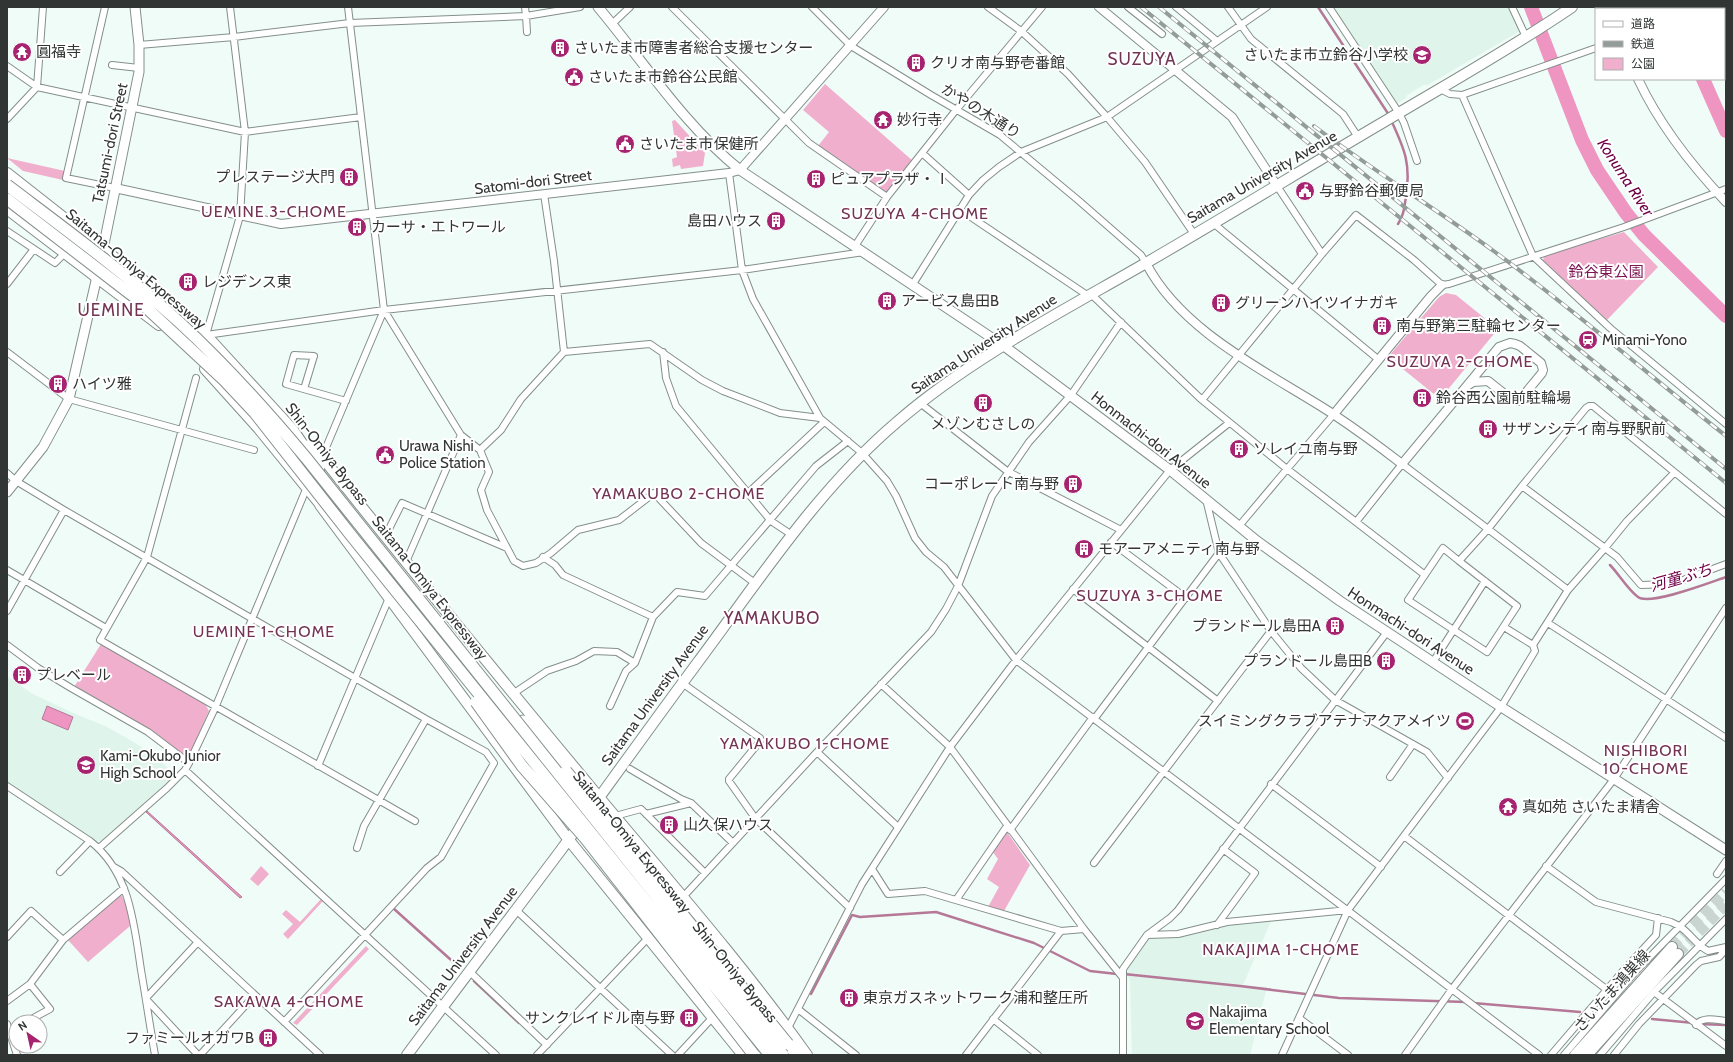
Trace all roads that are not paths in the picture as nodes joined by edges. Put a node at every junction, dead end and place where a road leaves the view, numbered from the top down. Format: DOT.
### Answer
graph roads {
  1 [pos="44,7"];
  2 [pos="105,7"];
  3 [pos="135,7"];
  4 [pos="230,7"];
  5 [pos="348,7"];
  6 [pos="525,7"];
  7 [pos="580,7"];
  8 [pos="598,7"];
  9 [pos="630,7"];
  10 [pos="672,7"];
  11 [pos="812,7"];
  12 [pos="884,7"];
  13 [pos="988,7"];
  14 [pos="1042,7"];
  15 [pos="1099,7"];
  16 [pos="1128,7"];
  17 [pos="1176,7"];
  18 [pos="1228,7"];
  19 [pos="1266,7"];
  20 [pos="1329,7"];
  21 [pos="1512,7"];
  22 [pos="1572,7"];
  23 [pos="526,16"];
  24 [pos="350,23"];
  25 [pos="612,24"];
  26 [pos="1241,25"];
  27 [pos="1022,31"];
  28 [pos="528,32"];
  29 [pos="1162,34"];
  30 [pos="1528,36"];
  31 [pos="234,37"];
  32 [pos="1217,41"];
  33 [pos="139,46"];
  34 [pos="851,46"];
  35 [pos="1595,48"];
  36 [pos="112,64"];
  37 [pos="7,66"];
  38 [pos="139,68"];
  39 [pos="1175,70"];
  40 [pos="1639,80"];
  41 [pos="37,87"];
  42 [pos="1440,89"];
  43 [pos="1462,95"];
  44 [pos="85,96"];
  45 [pos="132,107"];
  46 [pos="956,110"];
  47 [pos="1394,116"];
  48 [pos="361,117"];
  49 [pos="1107,117"];
  50 [pos="7,119"];
  51 [pos="785,120"];
  52 [pos="245,132"];
  53 [pos="1358,137"];
  54 [pos="1021,152"];
  55 [pos="922,153"];
  56 [pos="1417,161"];
  57 [pos="740,170"];
  58 [pos="7,173"];
  59 [pos="729,173"];
  60 [pos="7,185"];
  61 [pos="1277,186"];
  62 [pos="115,188"];
  63 [pos="1726,189"];
  64 [pos="1716,192"];
  65 [pos="544,194"];
  66 [pos="969,195"];
  67 [pos="887,197"];
  68 [pos="7,198"];
  69 [pos="1726,202"];
  70 [pos="7,209"];
  71 [pos="959,209"];
  72 [pos="373,214"];
  73 [pos="240,216"];
  74 [pos="1213,223"];
  75 [pos="7,231"];
  76 [pos="1194,234"];
  77 [pos="855,246"];
  78 [pos="103,248"];
  79 [pos="34,249"];
  80 [pos="865,252"];
  81 [pos="65,253"];
  82 [pos="1322,254"];
  83 [pos="1534,256"];
  84 [pos="1146,262"];
  85 [pos="742,270"];
  86 [pos="97,277"];
  87 [pos="7,284"];
  88 [pos="913,284"];
  89 [pos="1442,285"];
  90 [pos="1293,290"];
  91 [pos="557,291"];
  92 [pos="1089,294"];
  93 [pos="384,310"];
  94 [pos="1121,322"];
  95 [pos="206,335"];
  96 [pos="1004,346"];
  97 [pos="7,352"];
  98 [pos="564,352"];
  99 [pos="662,352"];
  100 [pos="1239,355"];
  101 [pos="1379,360"];
  102 [pos="1484,365"];
  103 [pos="196,378"];
  104 [pos="1488,381"];
  105 [pos="1467,386"];
  106 [pos="304,389"];
  107 [pos="1071,395"];
  108 [pos="69,399"];
  109 [pos="346,400"];
  110 [pos="1202,400"];
  111 [pos="920,403"];
  112 [pos="1334,414"];
  113 [pos="822,420"];
  114 [pos="1229,423"];
  115 [pos="1726,424"];
  116 [pos="293,430"];
  117 [pos="182,431"];
  118 [pos="461,435"];
  119 [pos="848,441"];
  120 [pos="254,450"];
  121 [pos="480,450"];
  122 [pos="862,453"];
  123 [pos="322,457"];
  124 [pos="1402,464"];
  125 [pos="321,470"];
  126 [pos="1170,470"];
  127 [pos="1287,470"];
  128 [pos="1007,471"];
  129 [pos="7,473"];
  130 [pos="1674,473"];
  131 [pos="16,481"];
  132 [pos="1522,486"];
  133 [pos="307,487"];
  134 [pos="7,492"];
  135 [pos="748,493"];
  136 [pos="313,496"];
  137 [pos="1206,499"];
  138 [pos="64,510"];
  139 [pos="428,514"];
  140 [pos="1726,514"];
  141 [pos="771,521"];
  142 [pos="1356,522"];
  143 [pos="1239,526"];
  144 [pos="1488,529"];
  145 [pos="1121,530"];
  146 [pos="350,534"];
  147 [pos="792,535"];
  148 [pos="385,537"];
  149 [pos="1111,542"];
  150 [pos="507,548"];
  151 [pos="1605,548"];
  152 [pos="1219,553"];
  153 [pos="147,557"];
  154 [pos="544,557"];
  155 [pos="1459,561"];
  156 [pos="406,562"];
  157 [pos="1726,564"];
  158 [pos="732,566"];
  159 [pos="7,570"];
  160 [pos="1425,575"];
  161 [pos="25,581"];
  162 [pos="1485,581"];
  163 [pos="756,584"];
  164 [pos="958,586"];
  165 [pos="1073,589"];
  166 [pos="1568,590"];
  167 [pos="389,598"];
  168 [pos="1186,598"];
  169 [pos="7,611"];
  170 [pos="1725,612"];
  171 [pos="653,617"];
  172 [pos="253,619"];
  173 [pos="1548,622"];
  174 [pos="1504,627"];
  175 [pos="106,628"];
  176 [pos="1453,630"];
  177 [pos="1272,631"];
  178 [pos="1387,632"];
  179 [pos="7,645"];
  180 [pos="1533,645"];
  181 [pos="1149,647"];
  182 [pos="1016,660"];
  183 [pos="1432,662"];
  184 [pos="634,663"];
  185 [pos="357,678"];
  186 [pos="682,683"];
  187 [pos="881,684"];
  188 [pos="514,694"];
  189 [pos="495,695"];
  190 [pos="1667,699"];
  191 [pos="1335,700"];
  192 [pos="1218,701"];
  193 [pos="610,706"];
  194 [pos="1501,707"];
  195 [pos="215,708"];
  196 [pos="1094,718"];
  197 [pos="426,719"];
  198 [pos="1726,738"];
  199 [pos="1413,744"];
  200 [pos="950,747"];
  201 [pos="817,752"];
  202 [pos="189,763"];
  203 [pos="318,766"];
  204 [pos="630,769"];
  205 [pos="185,770"];
  206 [pos="1163,772"];
  207 [pos="1390,777"];
  208 [pos="1448,778"];
  209 [pos="1614,779"];
  210 [pos="1272,784"];
  211 [pos="7,786"];
  212 [pos="599,797"];
  213 [pos="378,801"];
  214 [pos="691,804"];
  215 [pos="646,814"];
  216 [pos="615,816"];
  217 [pos="755,818"];
  218 [pos="415,821"];
  219 [pos="898,827"];
  220 [pos="1009,828"];
  221 [pos="1238,828"];
  222 [pos="1404,836"];
  223 [pos="568,839"];
  224 [pos="90,841"];
  225 [pos="733,843"];
  226 [pos="99,848"];
  227 [pos="357,848"];
  228 [pos="1223,849"];
  229 [pos="1726,850"];
  230 [pos="1726,861"];
  231 [pos="1094,863"];
  232 [pos="1546,866"];
  233 [pos="114,867"];
  234 [pos="1380,867"];
  235 [pos="872,869"];
  236 [pos="60,872"];
  237 [pos="705,873"];
  238 [pos="1717,874"];
  239 [pos="1726,879"];
  240 [pos="124,888"];
  241 [pos="683,896"];
  242 [pos="956,900"];
  243 [pos="850,908"];
  244 [pos="516,910"];
  245 [pos="1348,910"];
  246 [pos="1510,915"];
  247 [pos="1658,918"];
  248 [pos="1726,918"];
  249 [pos="1217,925"];
  250 [pos="1681,926"];
  251 [pos="1084,929"];
  252 [pos="1061,931"];
  253 [pos="366,935"];
  254 [pos="1147,935"];
  255 [pos="7,937"];
  256 [pos="648,938"];
  257 [pos="63,940"];
  258 [pos="198,942"];
  259 [pos="1700,944"];
  260 [pos="1726,948"];
  261 [pos="470,972"];
  262 [pos="1123,978"];
  263 [pos="30,984"];
  264 [pos="600,988"];
  265 [pos="1452,989"];
  266 [pos="1606,990"];
  267 [pos="1654,992"];
  268 [pos="256,995"];
  269 [pos="1614,996"];
  270 [pos="146,998"];
  271 [pos="1664,999"];
  272 [pos="7,1001"];
  273 [pos="443,1007"];
  274 [pos="798,1009"];
  275 [pos="40,1014"];
  276 [pos="712,1018"];
  277 [pos="1299,1018"];
  278 [pos="993,1019"];
  279 [pos="1726,1021"];
  280 [pos="284,1022"];
  281 [pos="1696,1025"];
  282 [pos="788,1028"];
  283 [pos="547,1045"];
  284 [pos="1726,1046"];
  285 [pos="155,1055"];
  286 [pos="199,1055"];
  287 [pos="320,1055"];
  288 [pos="408,1055"];
  289 [pos="496,1055"];
  290 [pos="537,1055"];
  291 [pos="672,1055"];
  292 [pos="678,1055"];
  293 [pos="743,1055"];
  294 [pos="754,1055"];
  295 [pos="769,1055"];
  296 [pos="783,1055"];
  297 [pos="797,1055"];
  298 [pos="807,1055"];
  299 [pos="856,1055"];
  300 [pos="966,1055"];
  301 [pos="1038,1055"];
  302 [pos="1123,1055"];
  303 [pos="1282,1055"];
  304 [pos="1348,1055"];
  305 [pos="1405,1055"];
  306 [pos="1539,1055"];
  307 [pos="1551,1055"];
  308 [pos="1564,1055"];
  309 [pos="1575,1055"];
  310 [pos="1587,1055"];
  311 [pos="1600,1055"];
  312 [pos="1614,1055"];
  1 -- 41 [label="street"];
  2 -- 44 [label="street"];
  3 -- 33 [label="main road, Tatsumi-dori Street"];
  4 -- 31 [label="street"];
  5 -- 24 [label="street"];
  6 -- 23 [label="street"];
  7 -- 23 [label="street"];
  8 -- 25 [label="main road, Honmachi-dori Avenue"];
  9 -- 25 [label="street"];
  10 -- 51 [label="street"];
  11 -- 34 [label="street, かやの木通り"];
  12 -- 34 [label="street"];
  13 -- 27 [label="street"];
  14 -- 27 [label="street"];
  15 -- 39 [label="street"];
  16 -- 29 [label="street"];
  17 -- 32 [label="street"];
  18 -- 26 [label="street"];
  19 -- 26 [label="street"];
  20 -- 47 [label="street"];
  21 -- 30 [label="street"];
  22 -- 30 [label="main road, Saitama University Avenue"];
  23 -- 24 [label="street"];
  23 -- 28 [label="street"];
  24 -- 31 [label="street"];
  24 -- 48 [label="street"];
  25 -- 57 [label="main road, Honmachi-dori Avenue"];
  26 -- 32 [label="street"];
  26 -- 53 [label="street"];
  27 -- 46 [label="street"];
  27 -- 49 [label="street"];
  30 -- 42 [label="main road, Saitama University Avenue"];
  31 -- 33 [label="street"];
  31 -- 52 [label="street"];
  32 -- 39 [label="street"];
  33 -- 38 [label="main road, Tatsumi-dori Street"];
  34 -- 46 [label="street, かやの木通り"];
  34 -- 51 [label="street"];
  35 -- 43 [label="street"];
  36 -- 38 [label="street"];
  37 -- 41 [label="street"];
  38 -- 45 [label="main road, Tatsumi-dori Street"];
  39 -- 49 [label="street"];
  39 -- 61 [label="street"];
  40 -- 64 [label="street"];
  41 -- 44 [label="street"];
  41 -- 50 [label="street"];
  42 -- 43 [label="street"];
  42 -- 47 [label="main road, Saitama University Avenue"];
  43 -- 83 [label="street"];
  44 -- 45 [label="street"];
  44 -- 62 [label="street"];
  45 -- 52 [label="street"];
  45 -- 62 [label="main road, Tatsumi-dori Street"];
  46 -- 54 [label="street, かやの木通り"];
  46 -- 55 [label="street"];
  47 -- 53 [label="main road, Saitama University Avenue"];
  47 -- 56 [label="street"];
  48 -- 52 [label="street"];
  48 -- 72 [label="street"];
  49 -- 54 [label="street"];
  49 -- 76 [label="street"];
  51 -- 57 [label="street"];
  51 -- 67 [label="street"];
  52 -- 73 [label="street"];
  53 -- 61 [label="main road, Saitama University Avenue"];
  54 -- 66 [label="street"];
  54 -- 84 [label="street, かやの木通り"];
  55 -- 66 [label="street"];
  55 -- 67 [label="street"];
  57 -- 59 [label="street, Satomi-dori Street"];
  57 -- 77 [label="main road, Honmachi-dori Avenue"];
  58 -- 78 [label="main road, Shin-Omiya Bypass"];
  59 -- 65 [label="street, Satomi-dori Street"];
  59 -- 85 [label="street"];
  60 -- 189 [label="highway, Saitama-Omiya Expressway, bridge"];
  61 -- 74 [label="main road, Saitama University Avenue"];
  61 -- 82 [label="street"];
  62 -- 73 [label="street, Satomi-dori Street"];
  62 -- 78 [label="main road, Tatsumi-dori Street"];
  63 -- 64 [label="street"];
  64 -- 69 [label="street"];
  64 -- 83 [label="street"];
  65 -- 72 [label="street, Satomi-dori Street"];
  65 -- 91 [label="street"];
  66 -- 71 [label="street"];
  67 -- 77 [label="street"];
  68 -- 146 [label="highway, Saitama-Omiya Expressway, bridge"];
  70 -- 81 [label="main road, Shin-Omiya Bypass"];
  71 -- 88 [label="street"];
  71 -- 92 [label="street"];
  72 -- 73 [label="street, Satomi-dori Street"];
  72 -- 93 [label="street"];
  73 -- 95 [label="street"];
  74 -- 76 [label="main road, Saitama University Avenue"];
  74 -- 90 [label="street"];
  75 -- 79 [label="street"];
  76 -- 84 [label="main road, Saitama University Avenue"];
  77 -- 80 [label="main road, Honmachi-dori Avenue"];
  78 -- 86 [label="main road, Tatsumi-dori Street"];
  78 -- 95 [label="main road, Shin-Omiya Bypass"];
  79 -- 81 [label="street"];
  79 -- 87 [label="street"];
  80 -- 85 [label="street"];
  80 -- 88 [label="main road, Honmachi-dori Avenue"];
  81 -- 86 [label="main road, Shin-Omiya Bypass"];
  82 -- 89 [label="street"];
  82 -- 90 [label="street"];
  83 -- 89 [label="street"];
  83 -- 115 [label="street"];
  84 -- 92 [label="main road, Saitama University Avenue"];
  84 -- 100 [label="street"];
  85 -- 91 [label="street"];
  85 -- 113 [label="street"];
  86 -- 108 [label="main road, Tatsumi-dori Street"];
  86 -- 133 [label="main road, Shin-Omiya Bypass"];
  88 -- 96 [label="main road, Honmachi-dori Avenue"];
  89 -- 101 [label="street"];
  90 -- 100 [label="street"];
  90 -- 101 [label="street"];
  91 -- 93 [label="street"];
  91 -- 98 [label="street"];
  92 -- 94 [label="street"];
  92 -- 96 [label="main road, Saitama University Avenue"];
  93 -- 95 [label="street"];
  93 -- 109 [label="street"];
  93 -- 118 [label="street"];
  94 -- 107 [label="street"];
  94 -- 110 [label="street"];
  95 -- 116 [label="main road, Shin-Omiya Bypass"];
  96 -- 107 [label="main road, Honmachi-dori Avenue"];
  96 -- 111 [label="main road, Saitama University Avenue"];
  97 -- 108 [label="street"];
  98 -- 99 [label="street"];
  98 -- 121 [label="street"];
  99 -- 113 [label="street"];
  99 -- 135 [label="street"];
  100 -- 110 [label="street"];
  100 -- 112 [label="street"];
  101 -- 112 [label="street"];
  102 -- 104 [label="street"];
  102 -- 104 [label="street"];
  102 -- 105 [label="street"];
  103 -- 117 [label="street"];
  104 -- 105 [label="street"];
  105 -- 124 [label="street"];
  106 -- 106 [label="street"];
  106 -- 109 [label="street"];
  107 -- 126 [label="main road, Honmachi-dori Avenue"];
  107 -- 128 [label="street"];
  108 -- 117 [label="street"];
  108 -- 131 [label="main road, Tatsumi-dori Street"];
  109 -- 123 [label="street"];
  110 -- 114 [label="street"];
  111 -- 122 [label="main road, Saitama University Avenue"];
  111 -- 128 [label="street"];
  112 -- 124 [label="street"];
  112 -- 127 [label="street"];
  113 -- 119 [label="street"];
  113 -- 135 [label="street"];
  114 -- 126 [label="street"];
  114 -- 127 [label="street"];
  116 -- 123 [label="main road"];
  116 -- 125 [label="main road, Shin-Omiya Bypass"];
  117 -- 120 [label="street"];
  117 -- 153 [label="street"];
  118 -- 121 [label="street"];
  118 -- 139 [label="street"];
  119 -- 122 [label="street"];
  119 -- 141 [label="street"];
  121 -- 150 [label="street"];
  122 -- 147 [label="main road, Saitama University Avenue"];
  122 -- 164 [label="street"];
  123 -- 125 [label="street"];
  123 -- 148 [label="main road"];
  124 -- 142 [label="street"];
  124 -- 144 [label="street"];
  125 -- 136 [label="main road, Shin-Omiya Bypass"];
  126 -- 137 [label="main road, Honmachi-dori Avenue"];
  126 -- 145 [label="street"];
  127 -- 142 [label="street"];
  127 -- 143 [label="street"];
  128 -- 145 [label="street"];
  128 -- 164 [label="street"];
  129 -- 131 [label="street"];
  130 -- 132 [label="street"];
  130 -- 140 [label="street"];
  130 -- 151 [label="street"];
  131 -- 134 [label="main road, Tatsumi-dori Street"];
  131 -- 138 [label="street"];
  132 -- 144 [label="street"];
  132 -- 151 [label="street"];
  133 -- 136 [label="main road, Shin-Omiya Bypass"];
  133 -- 172 [label="street"];
  135 -- 141 [label="street"];
  136 -- 167 [label="main road"];
  137 -- 143 [label="main road, Honmachi-dori Avenue"];
  137 -- 152 [label="street"];
  138 -- 153 [label="street"];
  138 -- 161 [label="street"];
  139 -- 148 [label="street"];
  139 -- 150 [label="street"];
  139 -- 156 [label="street"];
  141 -- 147 [label="street"];
  141 -- 158 [label="street"];
  142 -- 160 [label="street"];
  143 -- 178 [label="main road, Honmachi-dori Avenue"];
  144 -- 155 [label="street"];
  144 -- 166 [label="street"];
  145 -- 149 [label="street"];
  146 -- 294 [label="highway, bridge"];
  146 -- 295 [label="highway, Saitama-Omiya Expressway, bridge"];
  147 -- 163 [label="main road, Saitama University Avenue"];
  148 -- 156 [label="main road"];
  149 -- 165 [label="street"];
  149 -- 168 [label="street"];
  150 -- 154 [label="street"];
  151 -- 157 [label="street"];
  151 -- 166 [label="street"];
  152 -- 168 [label="street"];
  152 -- 177 [label="street"];
  153 -- 172 [label="street"];
  153 -- 175 [label="street"];
  154 -- 158 [label="street"];
  154 -- 171 [label="street"];
  155 -- 160 [label="street"];
  155 -- 162 [label="street"];
  156 -- 188 [label="main road"];
  158 -- 163 [label="street"];
  158 -- 171 [label="street"];
  159 -- 161 [label="street"];
  160 -- 176 [label="street"];
  161 -- 169 [label="street"];
  161 -- 175 [label="street"];
  162 -- 174 [label="street"];
  162 -- 176 [label="street"];
  163 -- 186 [label="main road, Saitama University Avenue"];
  164 -- 182 [label="street"];
  164 -- 187 [label="street"];
  165 -- 181 [label="street"];
  165 -- 182 [label="street"];
  166 -- 173 [label="street"];
  167 -- 185 [label="street"];
  167 -- 223 [label="main road"];
  168 -- 181 [label="street"];
  170 -- 190 [label="street"];
  171 -- 184 [label="street"];
  172 -- 185 [label="street"];
  172 -- 195 [label="street"];
  173 -- 180 [label="street"];
  173 -- 190 [label="street"];
  174 -- 176 [label="street"];
  174 -- 180 [label="street"];
  175 -- 195 [label="street"];
  176 -- 183 [label="street"];
  177 -- 191 [label="street"];
  177 -- 192 [label="street"];
  178 -- 183 [label="main road, Honmachi-dori Avenue"];
  178 -- 191 [label="street"];
  179 -- 202 [label="street"];
  180 -- 194 [label="street"];
  181 -- 192 [label="street"];
  181 -- 196 [label="street"];
  182 -- 196 [label="street"];
  182 -- 200 [label="street"];
  183 -- 194 [label="main road, Honmachi-dori Avenue"];
  184 -- 188 [label="street"];
  184 -- 193 [label="street"];
  185 -- 197 [label="street"];
  185 -- 203 [label="street"];
  186 -- 212 [label="main road, Saitama University Avenue"];
  186 -- 217 [label="street"];
  187 -- 200 [label="street"];
  187 -- 201 [label="street"];
  188 -- 212 [label="main road"];
  189 -- 296 [label="highway, Saitama-Omiya Expressway, bridge"];
  189 -- 297 [label="highway, bridge"];
  190 -- 198 [label="street"];
  190 -- 209 [label="street"];
  191 -- 199 [label="street"];
  191 -- 210 [label="street"];
  192 -- 206 [label="street"];
  194 -- 208 [label="street"];
  194 -- 209 [label="main road, Honmachi-dori Avenue"];
  195 -- 202 [label="street"];
  195 -- 203 [label="street"];
  196 -- 206 [label="street"];
  196 -- 220 [label="street"];
  197 -- 213 [label="street"];
  197 -- 253 [label="street"];
  199 -- 207 [label="street"];
  199 -- 208 [label="street"];
  200 -- 219 [label="street"];
  200 -- 220 [label="street"];
  201 -- 217 [label="street"];
  201 -- 219 [label="street"];
  202 -- 205 [label="street"];
  203 -- 213 [label="street"];
  204 -- 214 [label="street"];
  205 -- 226 [label="street"];
  205 -- 253 [label="street"];
  206 -- 221 [label="street"];
  206 -- 231 [label="street"];
  208 -- 222 [label="street"];
  209 -- 229 [label="main road, Honmachi-dori Avenue"];
  209 -- 232 [label="street"];
  210 -- 221 [label="street"];
  210 -- 234 [label="street"];
  211 -- 224 [label="street"];
  212 -- 216 [label="main road"];
  212 -- 223 [label="main road, Saitama University Avenue"];
  213 -- 218 [label="street"];
  213 -- 227 [label="street"];
  214 -- 215 [label="street"];
  214 -- 225 [label="street"];
  215 -- 216 [label="street"];
  215 -- 237 [label="street"];
  216 -- 241 [label="main road"];
  217 -- 225 [label="street"];
  217 -- 243 [label="street"];
  219 -- 235 [label="street"];
  220 -- 242 [label="street"];
  220 -- 251 [label="street"];
  221 -- 228 [label="street"];
  221 -- 245 [label="street"];
  222 -- 234 [label="street"];
  222 -- 246 [label="street"];
  223 -- 244 [label="main road, Saitama University Avenue"];
  223 -- 256 [label="main road"];
  224 -- 226 [label="street"];
  224 -- 236 [label="street"];
  225 -- 237 [label="street"];
  226 -- 233 [label="street"];
  228 -- 249 [label="street"];
  228 -- 254 [label="street"];
  230 -- 238 [label="street"];
  232 -- 246 [label="street"];
  232 -- 247 [label="street"];
  233 -- 240 [label="street"];
  233 -- 258 [label="street"];
  234 -- 245 [label="street"];
  235 -- 242 [label="street"];
  235 -- 243 [label="street"];
  237 -- 241 [label="street"];
  239 -- 250 [label="street"];
  240 -- 257 [label="street"];
  240 -- 270 [label="street"];
  241 -- 282 [label="main road"];
  242 -- 252 [label="street"];
  243 -- 274 [label="street"];
  244 -- 261 [label="main road, Saitama University Avenue"];
  244 -- 264 [label="street"];
  245 -- 249 [label="street"];
  245 -- 265 [label="street"];
  245 -- 277 [label="street"];
  246 -- 265 [label="street"];
  246 -- 266 [label="street"];
  247 -- 250 [label="street"];
  247 -- 266 [label="street"];
  248 -- 259 [label="street"];
  249 -- 254 [label="street"];
  250 -- 259 [label="street"];
  250 -- 269 [label="street"];
  251 -- 252 [label="street"];
  251 -- 262 [label="street"];
  252 -- 278 [label="street"];
  253 -- 273 [label="street"];
  253 -- 280 [label="street"];
  254 -- 262 [label="street"];
  255 -- 257 [label="street"];
  256 -- 264 [label="street"];
  256 -- 276 [label="main road"];
  257 -- 263 [label="street"];
  258 -- 268 [label="street"];
  258 -- 270 [label="street"];
  259 -- 260 [label="street"];
  259 -- 267 [label="street"];
  260 -- 271 [label="street"];
  261 -- 273 [label="main road, Saitama University Avenue"];
  261 -- 283 [label="street"];
  262 -- 302 [label="street"];
  263 -- 272 [label="street"];
  263 -- 275 [label="street"];
  264 -- 283 [label="street"];
  264 -- 291 [label="street"];
  265 -- 305 [label="street"];
  265 -- 306 [label="street"];
  266 -- 269 [label="street"];
  266 -- 307 [label="street"];
  267 -- 271 [label="street"];
  267 -- 311 [label="street"];
  268 -- 280 [label="street"];
  268 -- 286 [label="street"];
  269 -- 308 [label="street"];
  270 -- 285 [label="street"];
  270 -- 286 [label="street"];
  271 -- 281 [label="street"];
  271 -- 312 [label="street"];
  273 -- 288 [label="main road, Saitama University Avenue"];
  273 -- 289 [label="street"];
  274 -- 282 [label="street"];
  274 -- 299 [label="street"];
  276 -- 292 [label="street"];
  276 -- 293 [label="main road"];
  277 -- 303 [label="street"];
  277 -- 304 [label="street"];
  278 -- 300 [label="street"];
  278 -- 301 [label="street"];
  279 -- 281 [label="street"];
  280 -- 287 [label="street"];
  281 -- 284 [label="street"];
  282 -- 298 [label="main road"];
  283 -- 290 [label="street"];
  295 -- 296 [label="main road, Shin-Omiya Bypass"];
  309 -- 310 [label="main road, さいたま鴻巣線"];
}
